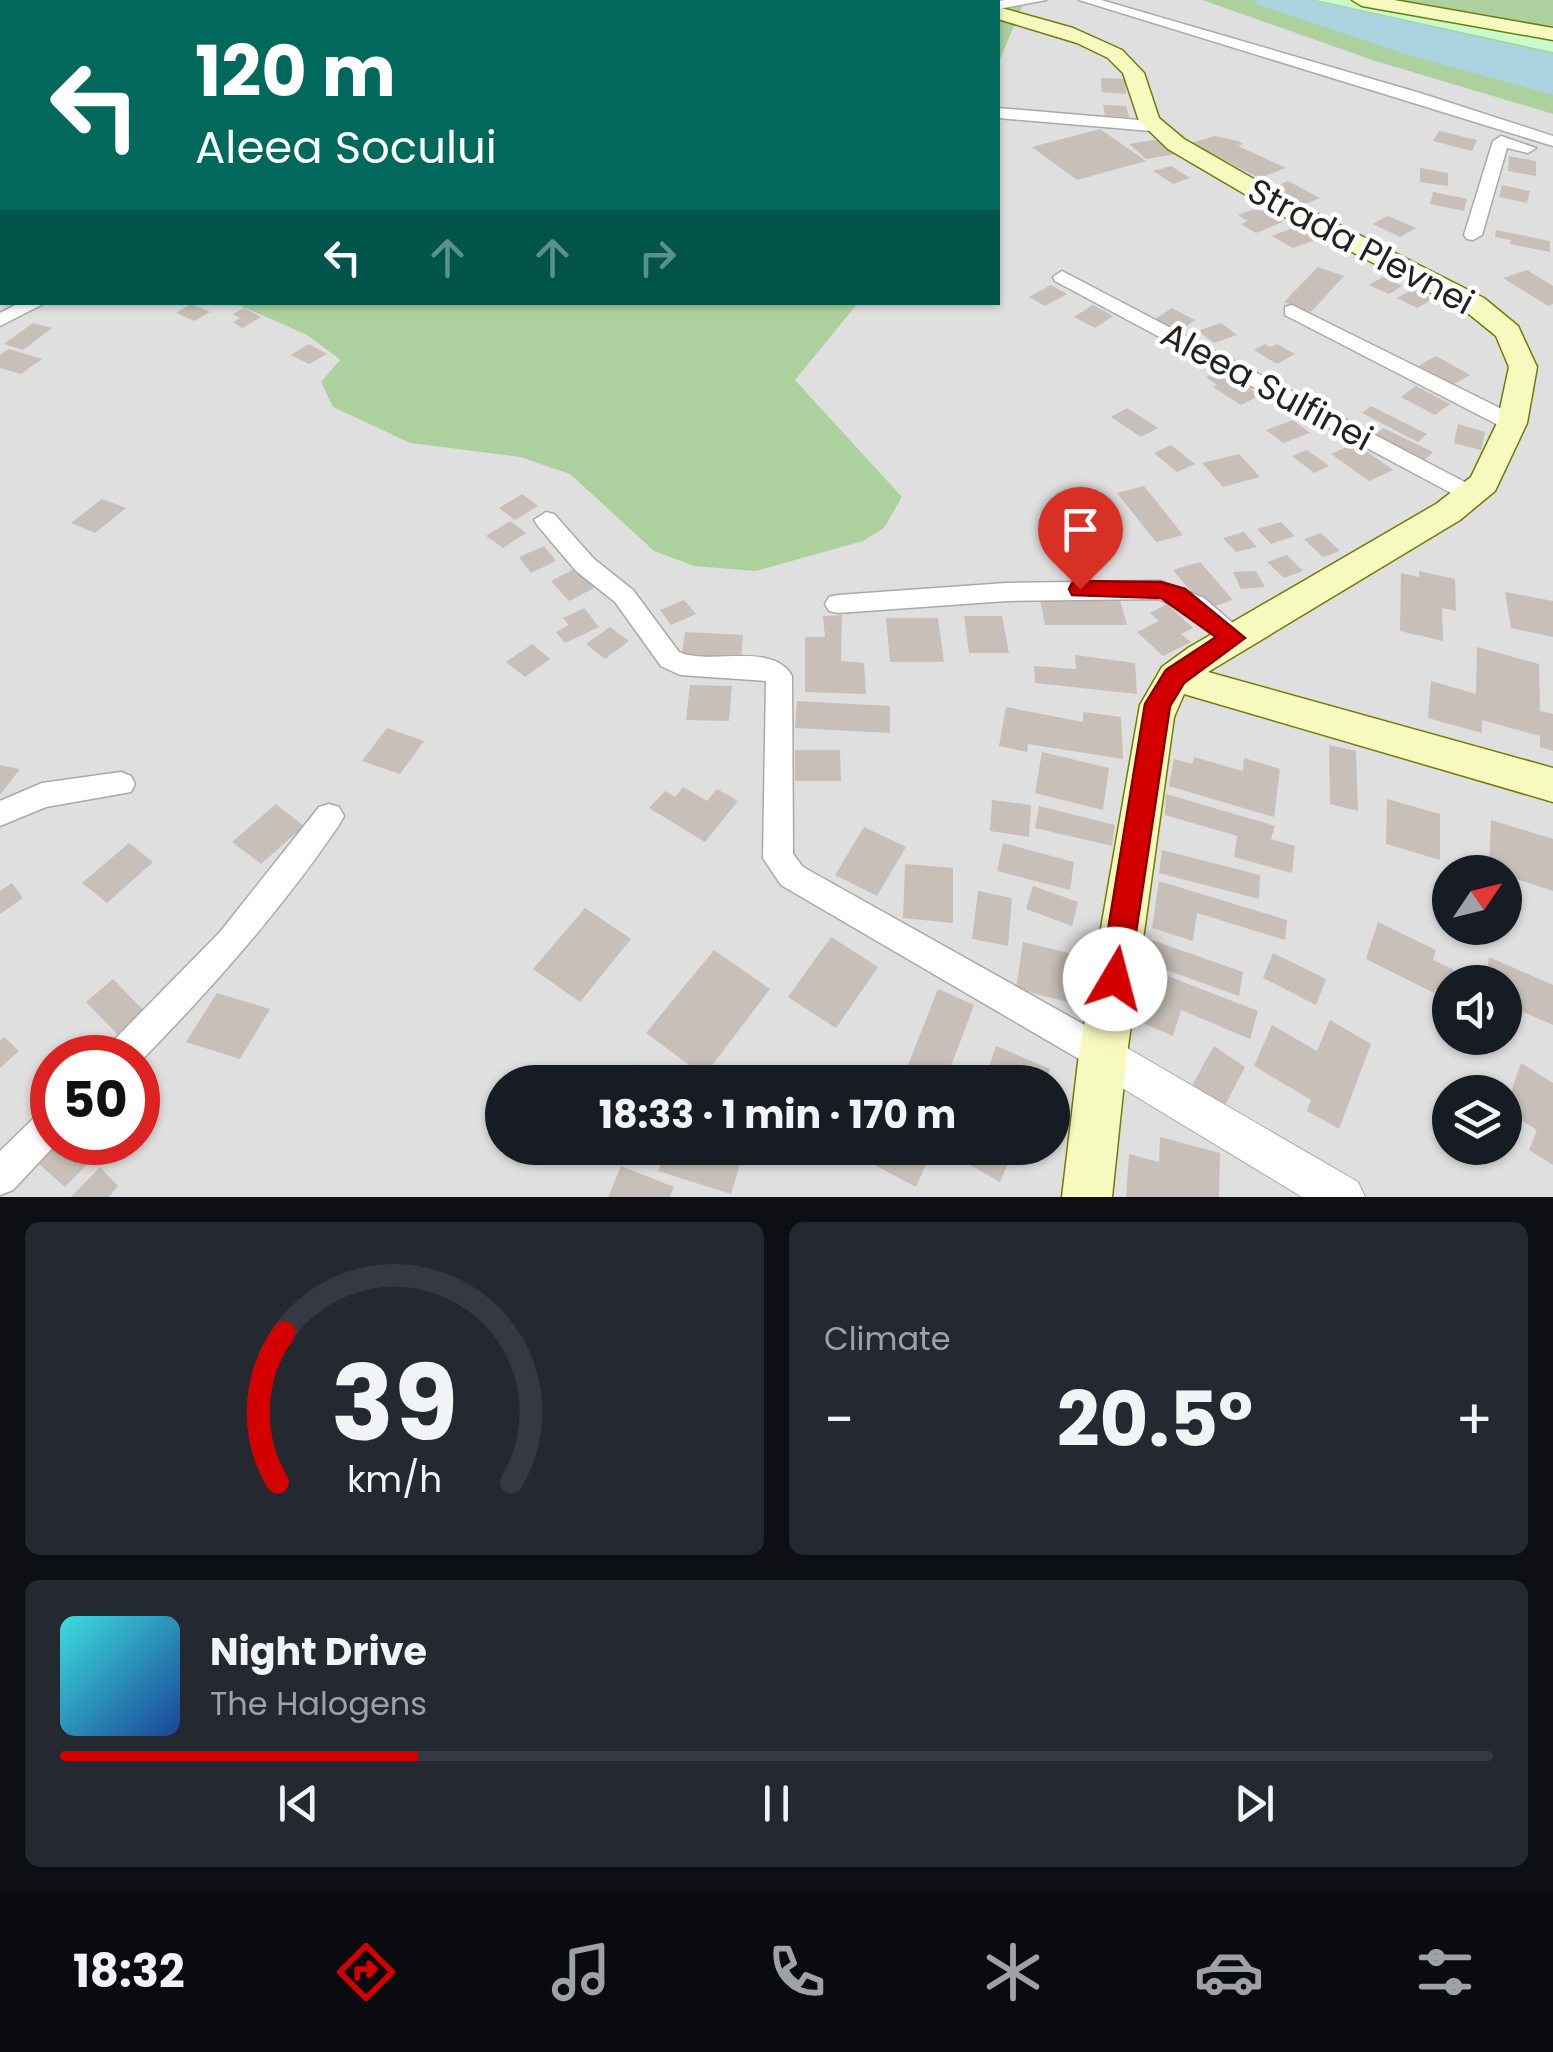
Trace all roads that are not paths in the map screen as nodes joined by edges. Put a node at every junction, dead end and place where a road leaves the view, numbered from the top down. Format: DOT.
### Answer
graph roads {
  1 [pos="1040,0"];
  2 [pos="1086,0"];
  3 [pos="1362,0"];
  4 [pos="1000,5"];
  5 [pos="1000,14"];
  6 [pos="1553,34"];
  7 [pos="1000,113"];
  8 [pos="1426,118"];
  9 [pos="1151,126"];
  10 [pos="1502,141"];
  11 [pos="1553,141"];
  12 [pos="1553,154"];
  13 [pos="1473,235"];
  14 [pos="1062,278"];
  15 [pos="32,305"];
  16 [pos="1292,311"];
  17 [pos="0,320"];
  18 [pos="1512,422"];
  19 [pos="1472,494"];
  20 [pos="546,520"];
  21 [pos="838,604"];
  22 [pos="1233,638"];
  23 [pos="1175,677"];
  24 [pos="121,784"];
  25 [pos="1553,785"];
  26 [pos="0,814"];
  27 [pos="329,816"];
  28 [pos="143,1035"];
  29 [pos="1103,1054"];
  30 [pos="30,1147"];
  31 [pos="0,1178"];
  32 [pos="1086,1197"];
  33 [pos="1343,1197"];
  1 -- 4 [label="street"];
  2 -- 11 [label="street"];
  3 -- 6 [label="main road"];
  5 -- 9 [label="main road"];
  7 -- 9 [label="street"];
  8 -- 10 [label="street"];
  9 -- 18 [label="main road, Strada Plevnei"];
  10 -- 12 [label="street"];
  10 -- 13 [label="street"];
  14 -- 19 [label="street, Aleea Sulfinei"];
  15 -- 17 [label="street"];
  16 -- 18 [label="street"];
  18 -- 19 [label="main road, Strada Plevnei"];
  19 -- 22 [label="main road, Strada Plevnei"];
  20 -- 29 [label="street"];
  21 -- 22 [label="street"];
  22 -- 23 [label="main road, Strada Plevnei"];
  23 -- 25 [label="main road"];
  23 -- 29 [label="main road"];
  24 -- 26 [label="street"];
  27 -- 28 [label="street"];
  29 -- 32 [label="main road"];
  29 -- 33 [label="street"];
  30 -- 31 [label="street"];
}
